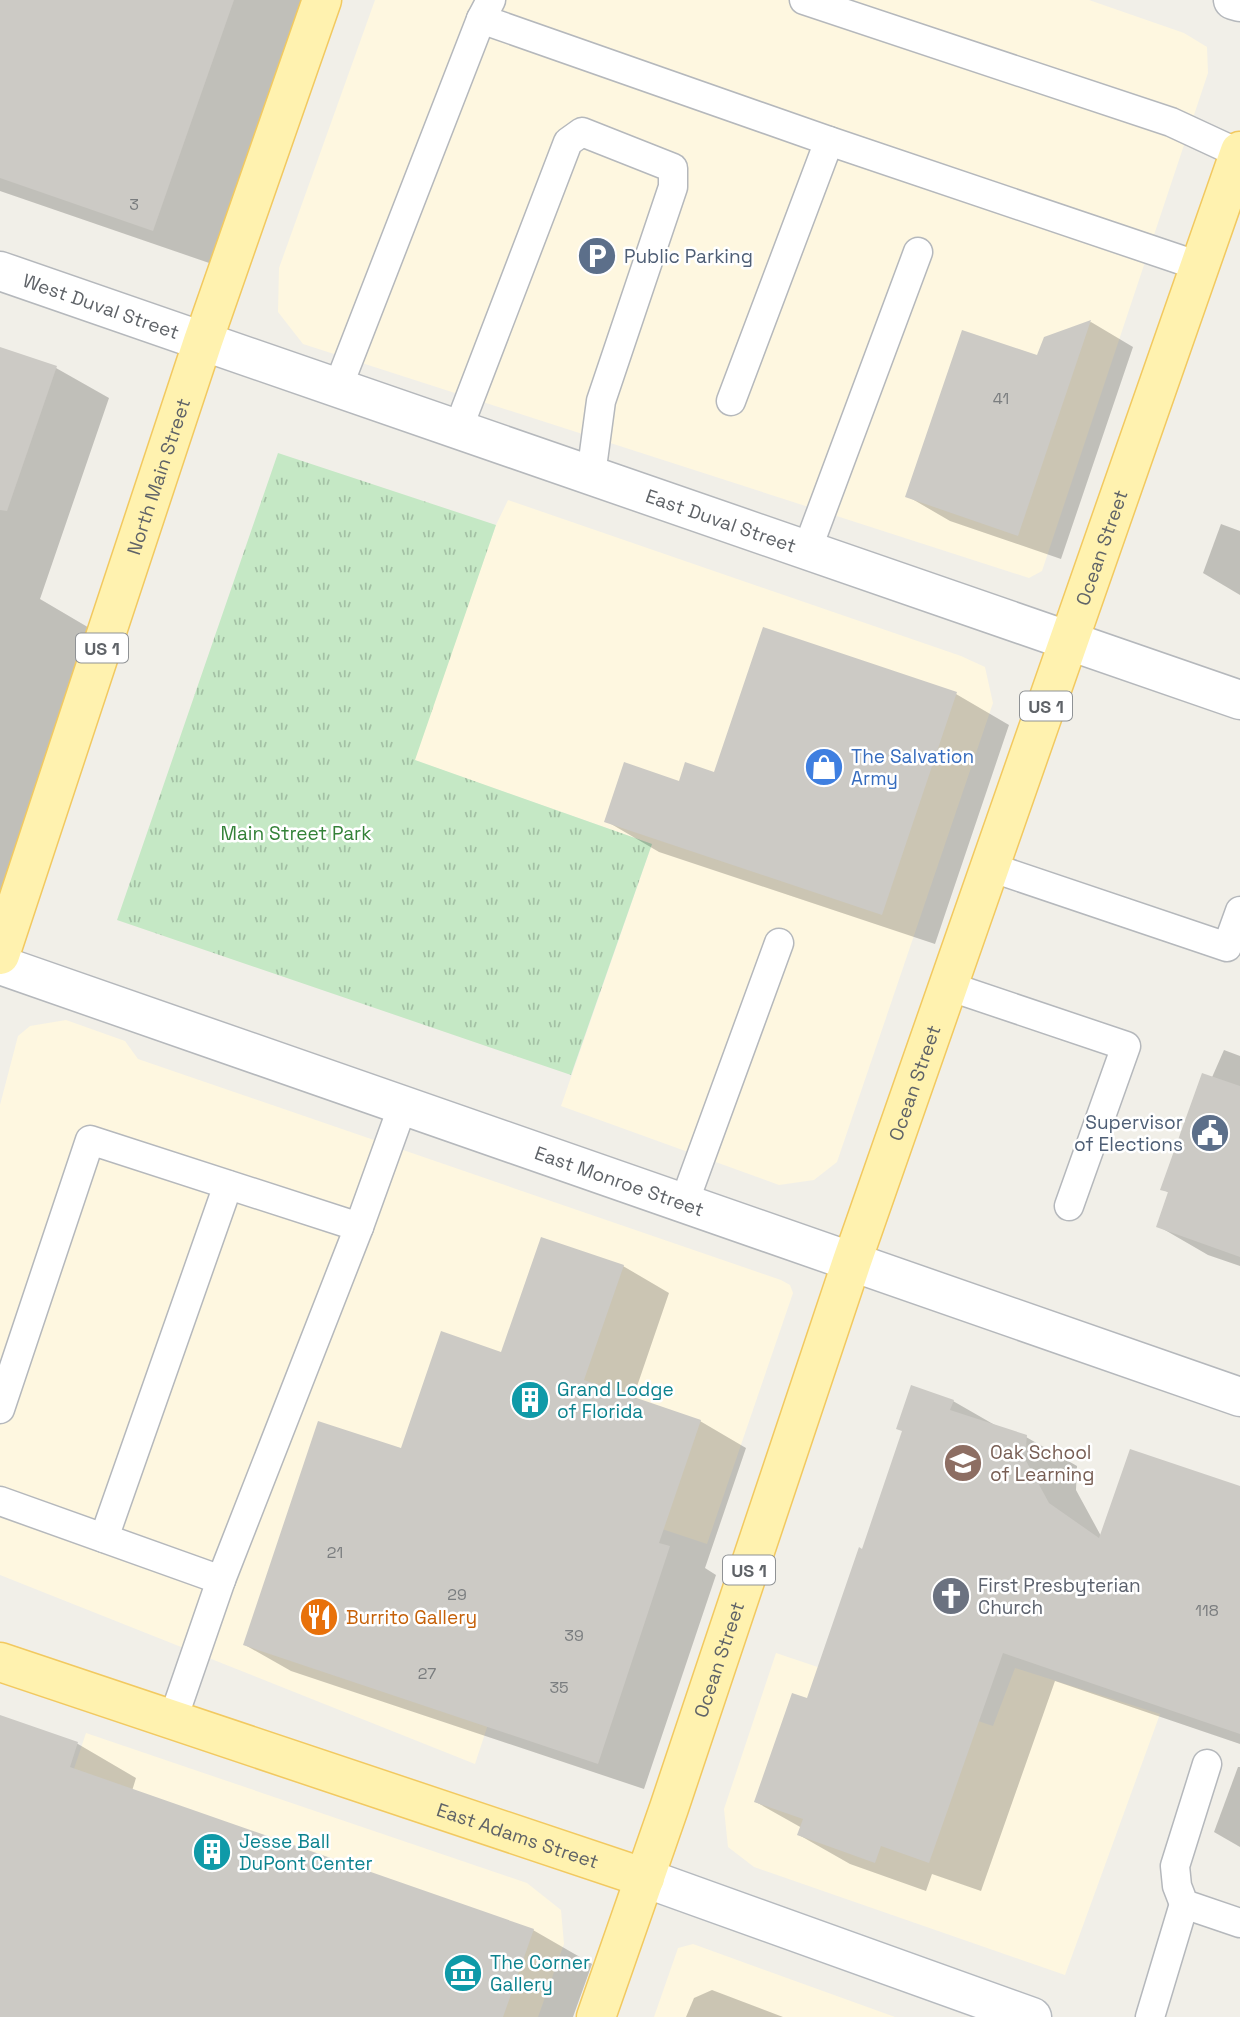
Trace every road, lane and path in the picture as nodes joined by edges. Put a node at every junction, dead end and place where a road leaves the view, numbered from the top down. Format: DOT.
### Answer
graph roads {
  1 [pos="322,0"];
  2 [pos="804,0"];
  3 [pos="1233,0"];
  4 [pos="1240,2"];
  5 [pos="486,10"];
  6 [pos="828,141"];
  7 [pos="1240,153"];
  8 [pos="918,253"];
  9 [pos="1199,266"];
  10 [pos="0,271"];
  11 [pos="203,341"];
  12 [pos="338,387"];
  13 [pos="731,401"];
  14 [pos="458,429"];
  15 [pos="590,475"];
  16 [pos="807,550"];
  17 [pos="1068,641"];
  18 [pos="1240,700"];
  19 [pos="990,867"];
  20 [pos="1240,911"];
  21 [pos="779,943"];
  22 [pos="0,955"];
  23 [pos="0,965"];
  24 [pos="948,986"];
  25 [pos="403,1105"];
  26 [pos="228,1185"];
  27 [pos="684,1203"];
  28 [pos="1069,1206"];
  29 [pos="359,1227"];
  30 [pos="852,1261"];
  31 [pos="1240,1396"];
  32 [pos="0,1409"];
  33 [pos="0,1501"];
  34 [pos="104,1538"];
  35 [pos="221,1580"];
  36 [pos="0,1662"];
  37 [pos="173,1720"];
  38 [pos="1207,1764"];
  39 [pos="645,1878"];
  40 [pos="1184,1904"];
  41 [pos="1240,1923"];
  42 [pos="596,2017"];
  43 [pos="1032,2017"];
  44 [pos="1150,2017"];
  1 -- 11 [label="main road, North Main Street / US 1"];
  2 -- 7 [label="lane"];
  3 -- 4 [label="street"];
  5 -- 6 [label="lane"];
  5 -- 12 [label="lane"];
  6 -- 9 [label="lane"];
  6 -- 13 [label="lane"];
  7 -- 9 [label="main road, Ocean Street / US 1"];
  8 -- 16 [label="lane"];
  9 -- 17 [label="main road, Ocean Street / US 1"];
  10 -- 11 [label="street, West Duval Street"];
  11 -- 12 [label="street, East Duval Street"];
  11 -- 22 [label="main road, North Main Street / US 1"];
  12 -- 14 [label="street, East Duval Street"];
  14 -- 15 [label="street, East Duval Street"];
  14 -- 15 [label="lane"];
  15 -- 16 [label="street, East Duval Street"];
  16 -- 17 [label="street, East Duval Street"];
  17 -- 18 [label="street, East Duval Street"];
  17 -- 19 [label="main road, Ocean Street / US 1"];
  19 -- 20 [label="lane"];
  19 -- 24 [label="main road, Ocean Street / US 1"];
  21 -- 27 [label="lane"];
  23 -- 25 [label="street, East Monroe Street"];
  24 -- 28 [label="lane"];
  24 -- 30 [label="main road, Ocean Street / US 1"];
  25 -- 27 [label="street, East Monroe Street"];
  25 -- 29 [label="lane"];
  26 -- 29 [label="lane"];
  26 -- 32 [label="lane"];
  26 -- 34 [label="lane"];
  27 -- 30 [label="street, East Monroe Street"];
  29 -- 35 [label="lane"];
  30 -- 31 [label="street, East Monroe Street"];
  30 -- 39 [label="main road, Ocean Street / US 1"];
  33 -- 34 [label="lane"];
  34 -- 35 [label="lane"];
  35 -- 37 [label="lane"];
  36 -- 37 [label="main road, East Adams Street"];
  37 -- 39 [label="main road, East Adams Street"];
  38 -- 40 [label="lane"];
  39 -- 42 [label="main road, Ocean Street / US 1"];
  39 -- 43 [label="street, East Adams Street"];
  40 -- 41 [label="lane"];
  40 -- 44 [label="lane"];
}
